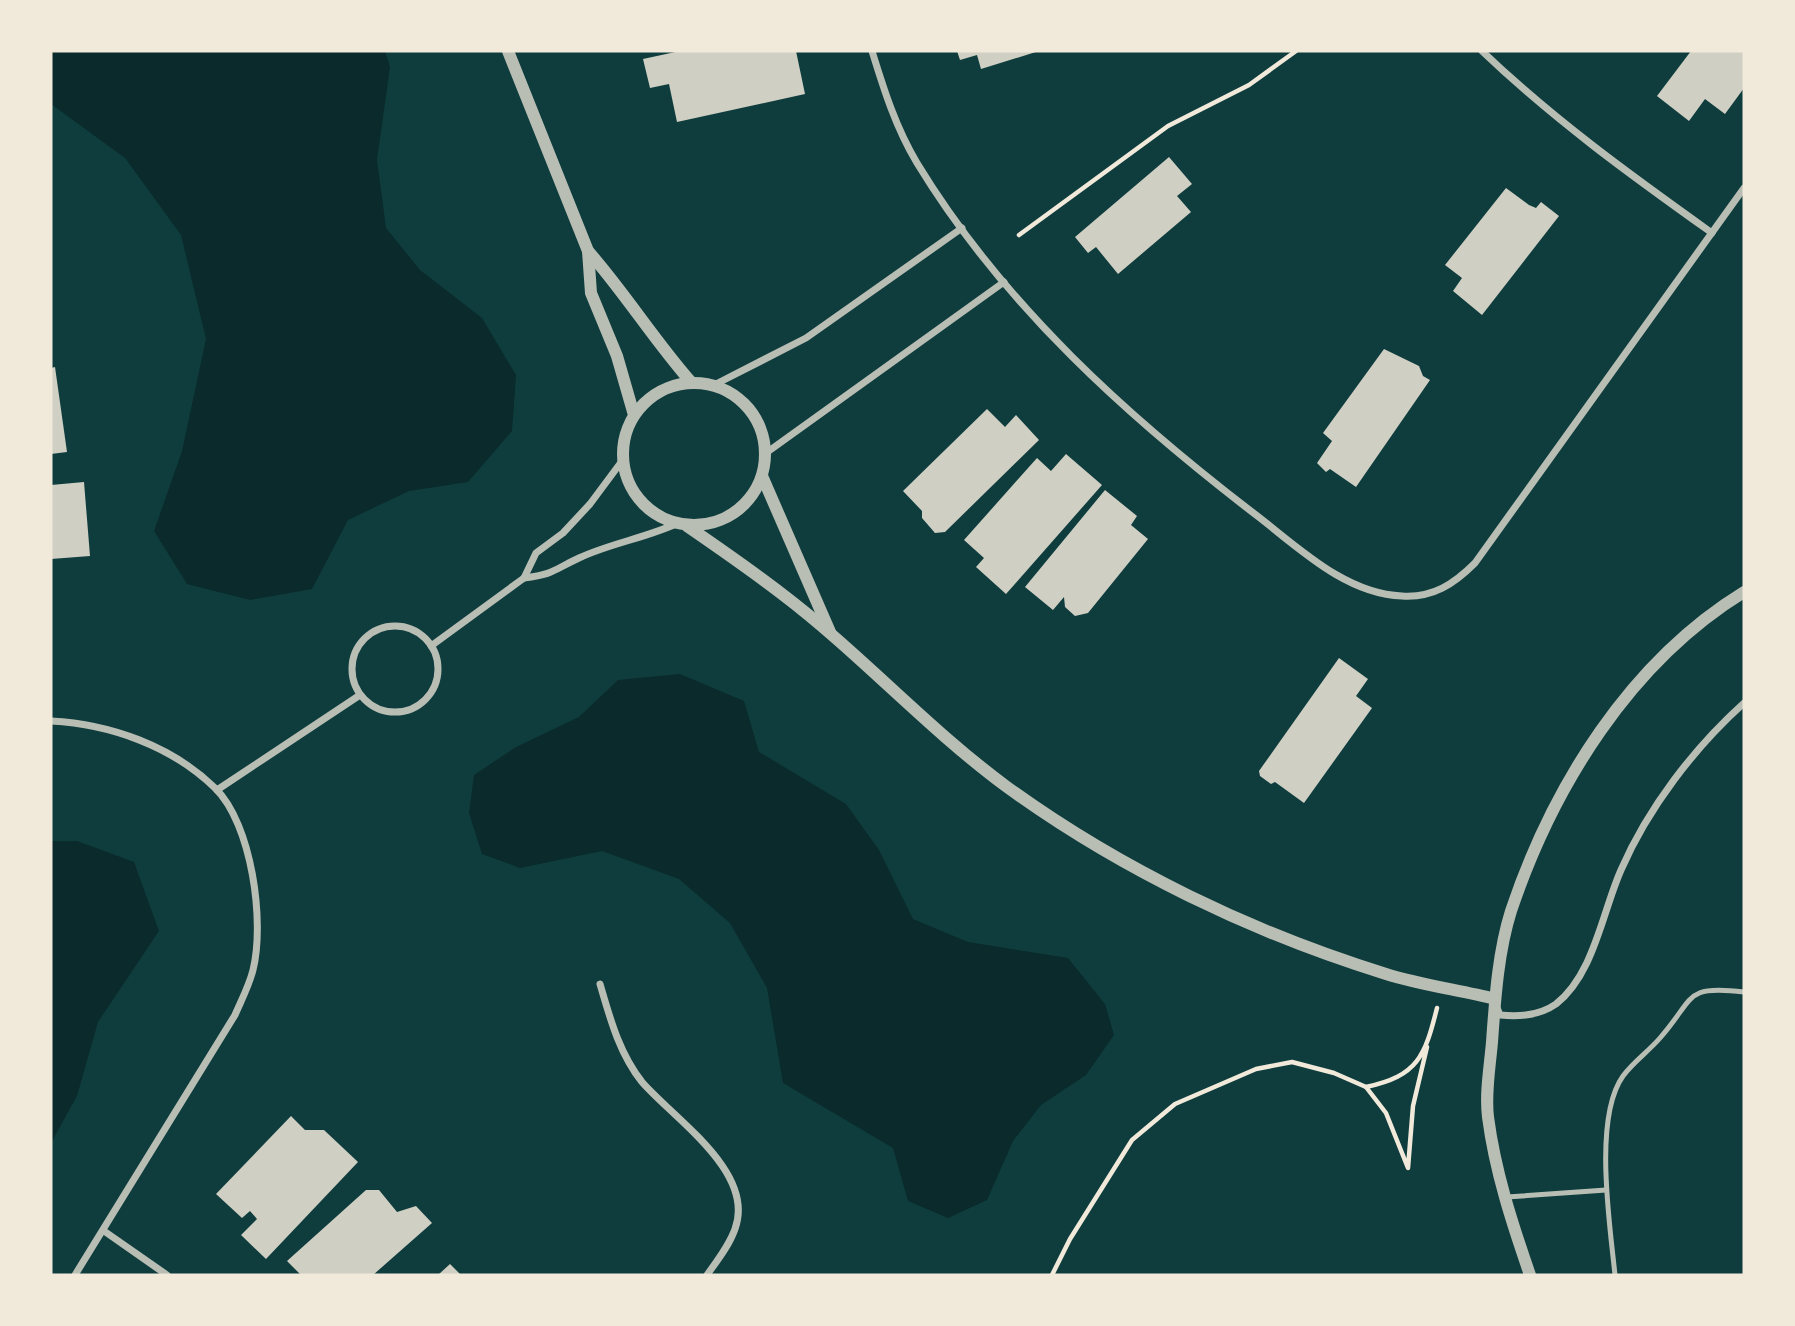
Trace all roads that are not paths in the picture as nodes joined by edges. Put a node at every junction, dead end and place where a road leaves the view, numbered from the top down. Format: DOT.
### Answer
graph roads {
  1 [pos="508,51"];
  2 [pos="873,51"];
  3 [pos="1482,51"];
  4 [pos="1744,188"];
  5 [pos="962,228"];
  6 [pos="1712,233"];
  7 [pos="588,251"];
  8 [pos="1004,282"];
  9 [pos="691,382"];
  10 [pos="714,385"];
  11 [pos="634,415"];
  12 [pos="766,453"];
  13 [pos="622,461"];
  14 [pos="762,476"];
  15 [pos="682,525"];
  16 [pos="524,578"];
  17 [pos="1744,592"];
  18 [pos="831,636"];
  19 [pos="431,646"];
  20 [pos="360,695"];
  21 [pos="1744,703"];
  22 [pos="51,722"];
  23 [pos="217,790"];
  24 [pos="600,984"];
  25 [pos="1744,992"];
  26 [pos="1495,999"];
  27 [pos="1606,1190"];
  28 [pos="1503,1198"];
  29 [pos="104,1231"];
  30 [pos="75,1275"];
  31 [pos="167,1275"];
  32 [pos="707,1275"];
  33 [pos="1530,1275"];
  34 [pos="1615,1275"];
  1 -- 7 [label="street"];
  2 -- 5 [label="street"];
  3 -- 6 [label="street"];
  4 -- 6 [label="street"];
  5 -- 8 [label="street"];
  5 -- 10 [label="street"];
  6 -- 8 [label="street"];
  7 -- 9 [label="street"];
  7 -- 11 [label="street"];
  8 -- 12 [label="street"];
  9 -- 10 [label="street"];
  9 -- 11 [label="street"];
  10 -- 12 [label="street"];
  11 -- 13 [label="street"];
  12 -- 14 [label="street"];
  13 -- 15 [label="street"];
  13 -- 16 [label="street"];
  14 -- 15 [label="street"];
  14 -- 18 [label="street"];
  15 -- 16 [label="street"];
  15 -- 18 [label="street"];
  16 -- 19 [label="street"];
  17 -- 26 [label="street"];
  18 -- 26 [label="street"];
  19 -- 20 [label="street"];
  19 -- 20 [label="street"];
  20 -- 23 [label="street"];
  21 -- 26 [label="street"];
  22 -- 23 [label="street"];
  23 -- 29 [label="street"];
  24 -- 32 [label="street"];
  25 -- 27 [label="lane"];
  26 -- 28 [label="street"];
  27 -- 28 [label="lane"];
  27 -- 34 [label="lane"];
  28 -- 33 [label="street"];
  29 -- 30 [label="street"];
  29 -- 31 [label="street"];
}
